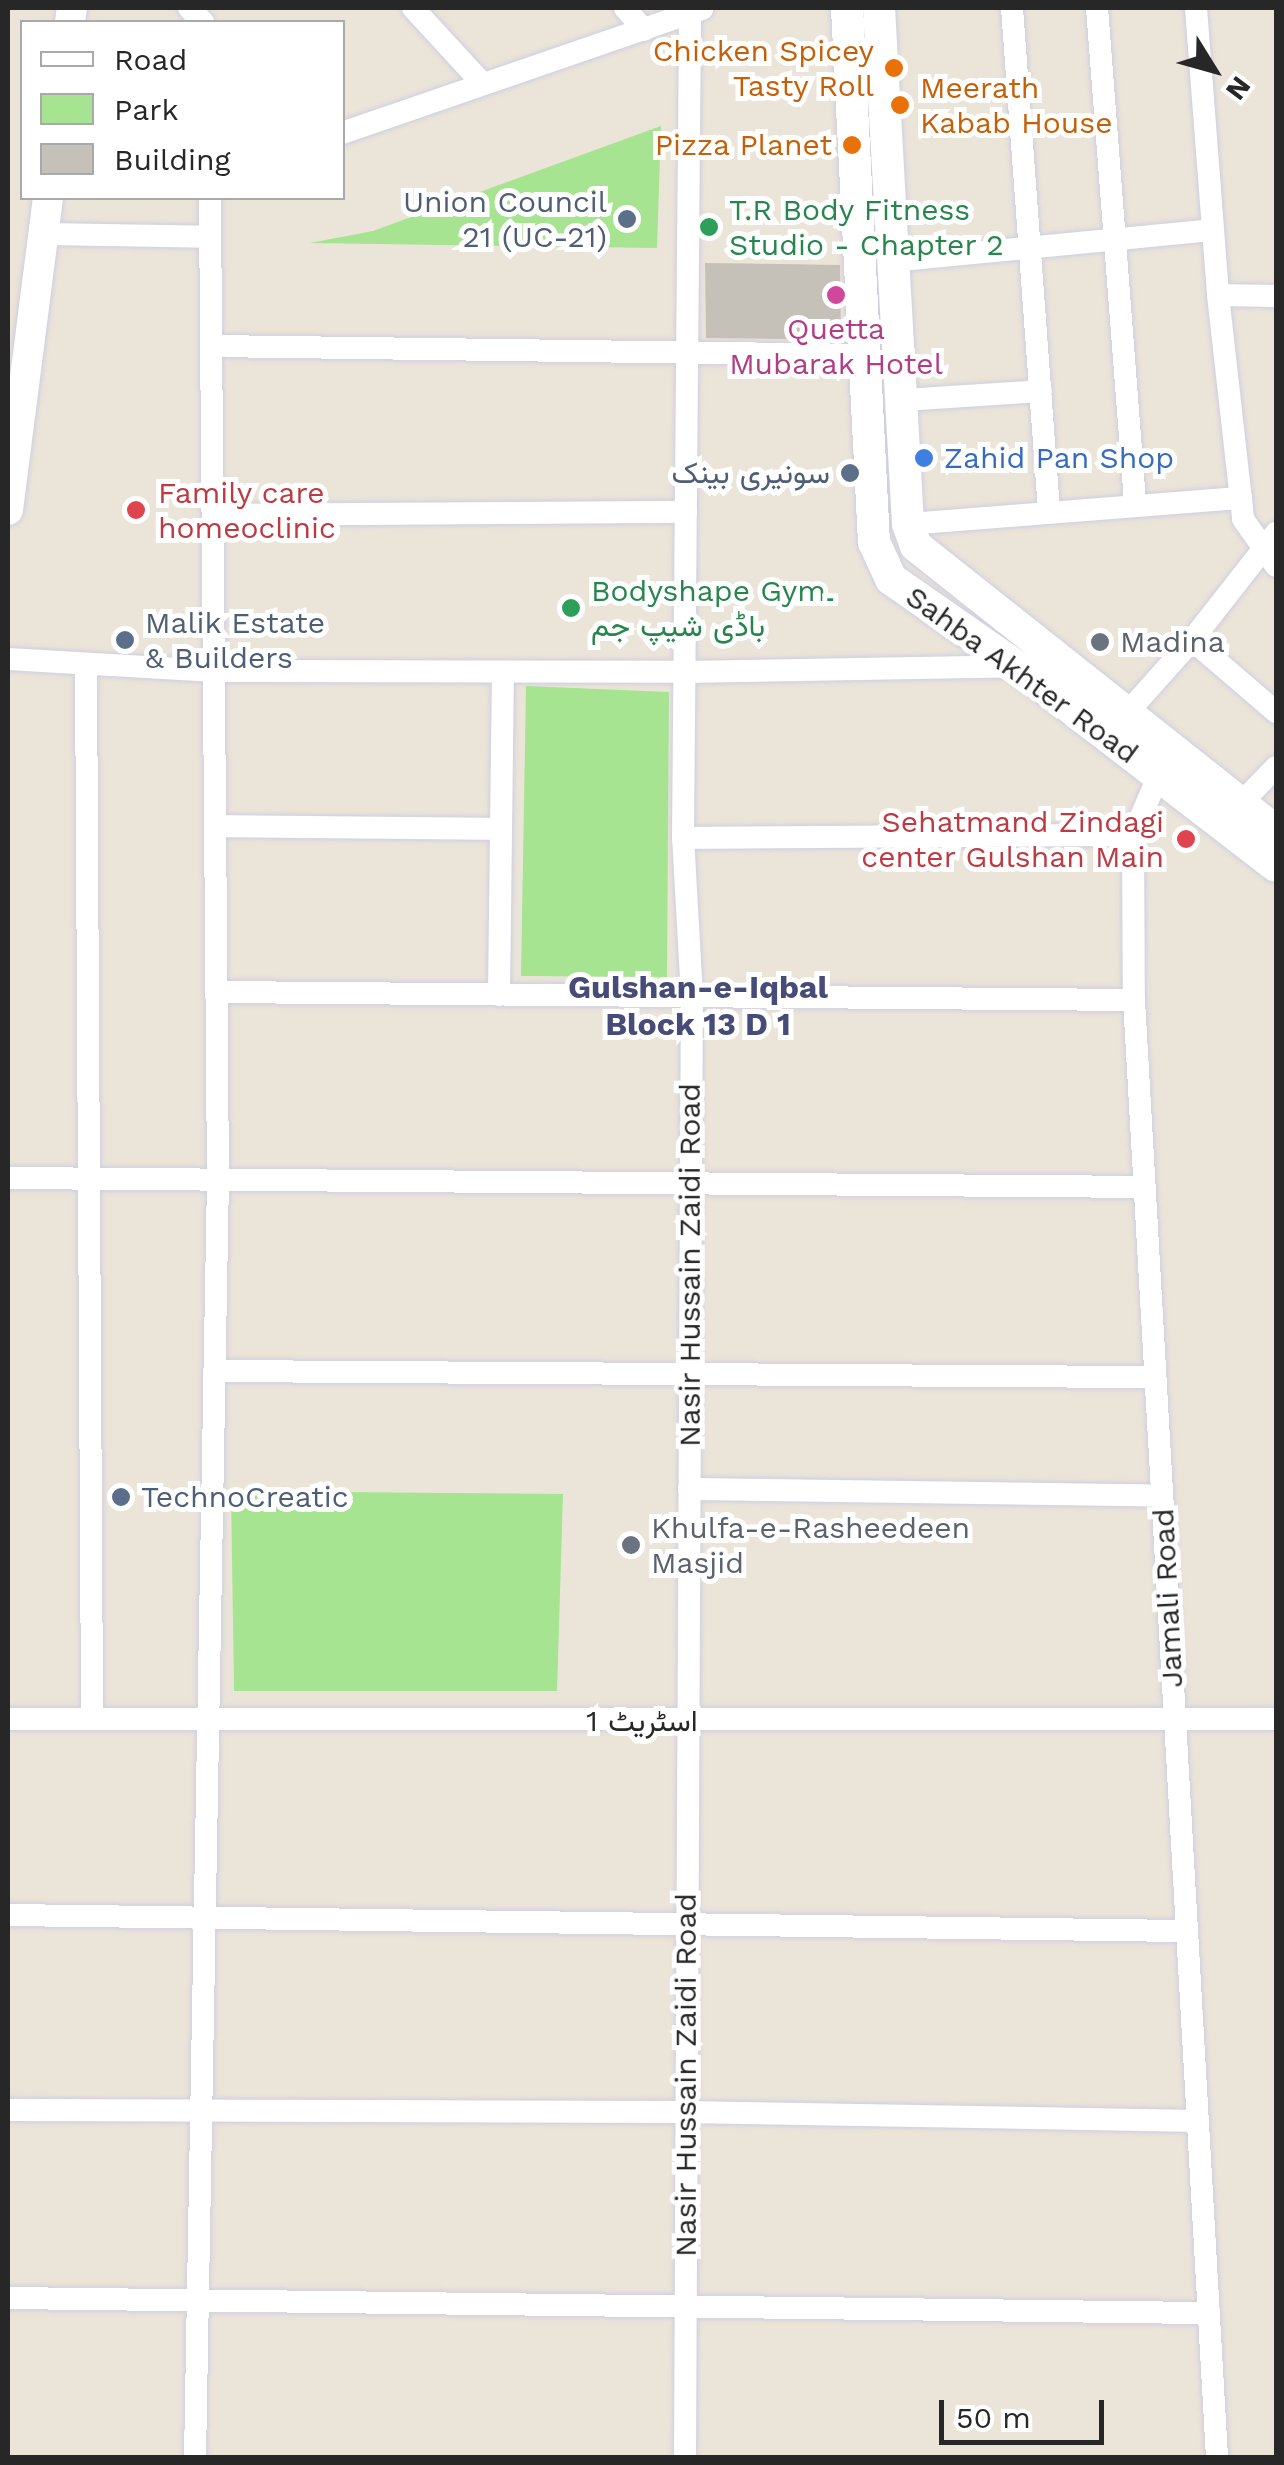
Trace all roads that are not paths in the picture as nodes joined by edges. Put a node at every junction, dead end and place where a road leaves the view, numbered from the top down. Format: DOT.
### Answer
graph roads {
  1 [pos="413,8"];
  2 [pos="624,8"];
  3 [pos="847,8"];
  4 [pos="880,8"];
  5 [pos="1012,8"];
  6 [pos="1097,8"];
  7 [pos="1196,8"];
  8 [pos="698,10"];
  9 [pos="644,30"];
  10 [pos="483,84"];
  11 [pos="345,132"];
  12 [pos="48,200"];
  13 [pos="210,200"];
  14 [pos="1212,230"];
  15 [pos="44,234"];
  16 [pos="210,237"];
  17 [pos="1114,240"];
  18 [pos="1031,248"];
  19 [pos="891,261"];
  20 [pos="1218,296"];
  21 [pos="1276,296"];
  22 [pos="212,346"];
  23 [pos="688,352"];
  24 [pos="863,355"];
  25 [pos="1040,391"];
  26 [pos="903,400"];
  27 [pos="1241,498"];
  28 [pos="1135,506"];
  29 [pos="8,510"];
  30 [pos="1049,511"];
  31 [pos="686,512"];
  32 [pos="214,515"];
  33 [pos="908,524"];
  34 [pos="1272,549"];
  35 [pos="1192,640"];
  36 [pos="1028,656"];
  37 [pos="8,659"];
  38 [pos="86,666"];
  39 [pos="215,671"];
  40 [pos="502,672"];
  41 [pos="684,672"];
  42 [pos="1276,712"];
  43 [pos="1127,714"];
  44 [pos="1166,762"];
  45 [pos="1276,767"];
  46 [pos="1241,803"];
  47 [pos="215,826"];
  48 [pos="501,829"];
  49 [pos="1276,830"];
  50 [pos="1133,835"];
  51 [pos="683,838"];
  52 [pos="1276,866"];
  53 [pos="216,992"];
  54 [pos="499,995"];
  55 [pos="692,997"];
  56 [pos="1134,1000"];
  57 [pos="8,1178"];
  58 [pos="87,1179"];
  59 [pos="218,1180"];
  60 [pos="690,1184"];
  61 [pos="1144,1188"];
  62 [pos="214,1370"];
  63 [pos="690,1377"];
  64 [pos="1155,1377"];
  65 [pos="689,1489"];
  66 [pos="1162,1496"];
  67 [pos="206,1716"];
  68 [pos="92,1718"];
  69 [pos="1174,1718"];
  70 [pos="8,1719"];
  71 [pos="1276,1719"];
  72 [pos="688,1721"];
  73 [pos="8,1915"];
  74 [pos="207,1915"];
  75 [pos="687,1923"];
  76 [pos="1187,1931"];
  77 [pos="8,2110"];
  78 [pos="200,2110"];
  79 [pos="686,2112"];
  80 [pos="1198,2121"];
  81 [pos="8,2298"];
  82 [pos="197,2302"];
  83 [pos="686,2303"];
  84 [pos="1208,2312"];
  85 [pos="195,2458"];
  86 [pos="685,2458"];
  87 [pos="1217,2458"];
  1 -- 10 [label="street"];
  2 -- 9 [label="street"];
  3 -- 24 [label="main road, Sahba Akhter Road"];
  4 -- 19 [label="main road"];
  5 -- 18 [label="street"];
  6 -- 17 [label="street"];
  7 -- 14 [label="street"];
  8 -- 9 [label="street"];
  8 -- 23 [label="street, Nasir Hussain Zaidi Road"];
  9 -- 10 [label="street"];
  10 -- 11 [label="street"];
  12 -- 15 [label="street"];
  13 -- 16 [label="street"];
  14 -- 17 [label="street"];
  14 -- 20 [label="street"];
  15 -- 16 [label="street"];
  15 -- 29 [label="street"];
  16 -- 22 [label="street"];
  17 -- 18 [label="street"];
  17 -- 28 [label="street"];
  18 -- 19 [label="street"];
  18 -- 25 [label="street"];
  19 -- 26 [label="main road"];
  20 -- 21 [label="street"];
  20 -- 27 [label="street"];
  22 -- 23 [label="street"];
  22 -- 32 [label="street"];
  23 -- 24 [label="street"];
  23 -- 31 [label="street, Nasir Hussain Zaidi Road"];
  24 -- 36 [label="main road, Sahba Akhter Road"];
  25 -- 26 [label="street"];
  25 -- 30 [label="street"];
  26 -- 33 [label="main road"];
  27 -- 28 [label="street"];
  27 -- 34 [label="street"];
  28 -- 30 [label="street"];
  30 -- 33 [label="street"];
  31 -- 32 [label="street"];
  31 -- 41 [label="street, Nasir Hussain Zaidi Road"];
  32 -- 39 [label="street"];
  33 -- 36 [label="main road, Sahba Akhter Road"];
  34 -- 35 [label="street"];
  35 -- 42 [label="street"];
  35 -- 43 [label="street"];
  36 -- 41 [label="street"];
  36 -- 43 [label="main road, Sahba Akhter Road"];
  36 -- 44 [label="main road, Sahba Akhter Road"];
  37 -- 38 [label="street"];
  38 -- 39 [label="street"];
  38 -- 58 [label="street"];
  39 -- 40 [label="street"];
  39 -- 47 [label="street"];
  40 -- 41 [label="street"];
  40 -- 48 [label="street"];
  41 -- 51 [label="street, Nasir Hussain Zaidi Road"];
  43 -- 44 [label="main road, Sahba Akhter Road"];
  44 -- 46 [label="main road, Sahba Akhter Road"];
  44 -- 50 [label="street, Jamali Road"];
  44 -- 52 [label="main road, Sahba Akhter Road"];
  45 -- 46 [label="street"];
  46 -- 49 [label="main road, Sahba Akhter Road"];
  47 -- 48 [label="street"];
  47 -- 53 [label="street"];
  48 -- 54 [label="street"];
  50 -- 51 [label="street"];
  50 -- 56 [label="street, Jamali Road"];
  51 -- 55 [label="street, Nasir Hussain Zaidi Road"];
  53 -- 54 [label="street"];
  53 -- 59 [label="street"];
  54 -- 55 [label="street"];
  55 -- 56 [label="street"];
  55 -- 60 [label="street, Nasir Hussain Zaidi Road"];
  56 -- 61 [label="street, Jamali Road"];
  57 -- 58 [label="street"];
  58 -- 59 [label="street"];
  58 -- 68 [label="street"];
  59 -- 60 [label="street"];
  59 -- 62 [label="street"];
  60 -- 61 [label="street"];
  60 -- 63 [label="street, Nasir Hussain Zaidi Road"];
  61 -- 64 [label="street, Jamali Road"];
  62 -- 63 [label="street"];
  62 -- 67 [label="street"];
  63 -- 64 [label="street"];
  63 -- 65 [label="street, Nasir Hussain Zaidi Road"];
  64 -- 66 [label="street, Jamali Road"];
  65 -- 66 [label="street"];
  65 -- 72 [label="street, Nasir Hussain Zaidi Road"];
  66 -- 69 [label="street, Jamali Road"];
  67 -- 68 [label="street, اسٹریٹ 1"];
  67 -- 72 [label="street, اسٹریٹ 1"];
  67 -- 74 [label="street"];
  68 -- 70 [label="street, اسٹریٹ 1"];
  69 -- 71 [label="street, اسٹریٹ 1"];
  69 -- 72 [label="street, اسٹریٹ 1"];
  69 -- 76 [label="street, Jamali Road"];
  72 -- 75 [label="street, Nasir Hussain Zaidi Road"];
  73 -- 74 [label="street"];
  74 -- 75 [label="street"];
  74 -- 78 [label="street"];
  75 -- 76 [label="street"];
  75 -- 79 [label="street, Nasir Hussain Zaidi Road"];
  76 -- 80 [label="street, Jamali Road"];
  77 -- 78 [label="street"];
  78 -- 79 [label="street"];
  78 -- 82 [label="street"];
  79 -- 80 [label="street"];
  79 -- 83 [label="street, Nasir Hussain Zaidi Road"];
  80 -- 84 [label="street, Jamali Road"];
  81 -- 82 [label="street"];
  82 -- 83 [label="street"];
  82 -- 85 [label="street"];
  83 -- 84 [label="street"];
  83 -- 86 [label="street, Nasir Hussain Zaidi Road"];
  84 -- 87 [label="street, Jamali Road"];
}
